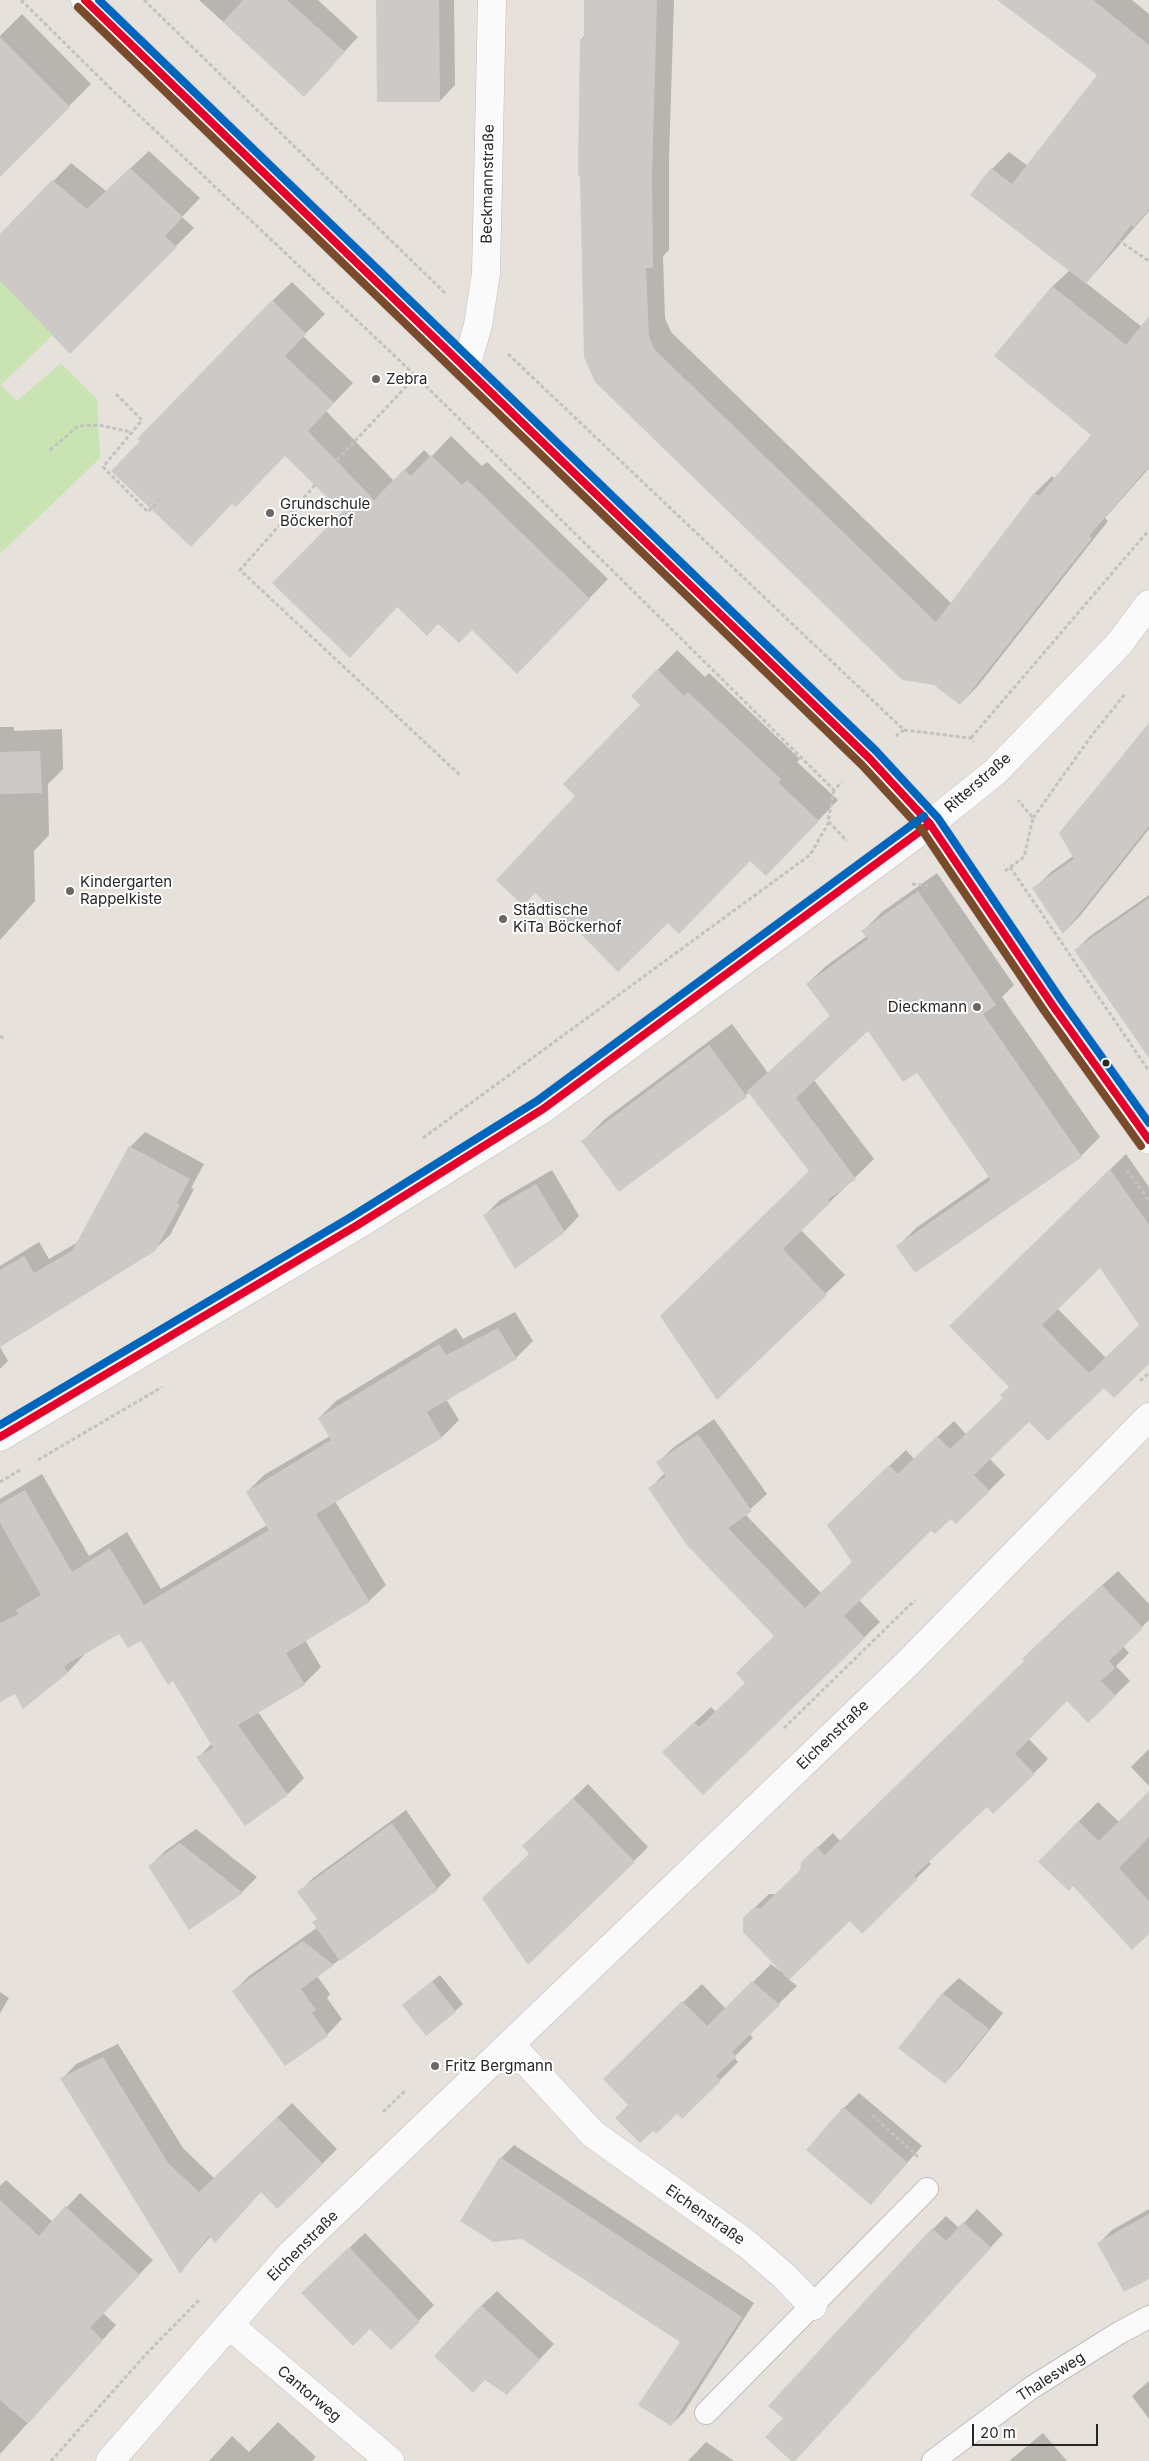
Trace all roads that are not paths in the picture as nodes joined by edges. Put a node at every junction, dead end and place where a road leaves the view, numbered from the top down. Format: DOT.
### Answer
graph roads {
  1 [pos="84,0"];
  2 [pos="492,0"];
  3 [pos="466,367"];
  4 [pos="1149,604"];
  5 [pos="930,824"];
  6 [pos="1149,1140"];
  7 [pos="1149,1418"];
  8 [pos="0,1437"];
  9 [pos="510,2044"];
  10 [pos="926,2189"];
  11 [pos="813,2306"];
  12 [pos="1149,2317"];
  13 [pos="229,2325"];
  14 [pos="706,2413"];
  15 [pos="110,2461"];
  16 [pos="390,2461"];
  17 [pos="933,2461"];
  1 -- 3 [label="main road"];
  2 -- 3 [label="main road, Beckmannstraße"];
  3 -- 5 [label="main road"];
  4 -- 5 [label="main road, Ritterstraße"];
  5 -- 6 [label="main road"];
  5 -- 8 [label="main road, Ritterstraße"];
  7 -- 9 [label="main road, Eichenstraße"];
  9 -- 11 [label="main road, Eichenstraße"];
  9 -- 13 [label="main road, Eichenstraße"];
  10 -- 11 [label="lane"];
  11 -- 14 [label="lane"];
  12 -- 17 [label="lane, Thalesweg"];
  13 -- 15 [label="main road, Eichenstraße"];
  13 -- 16 [label="main road, Cantorweg"];
}
